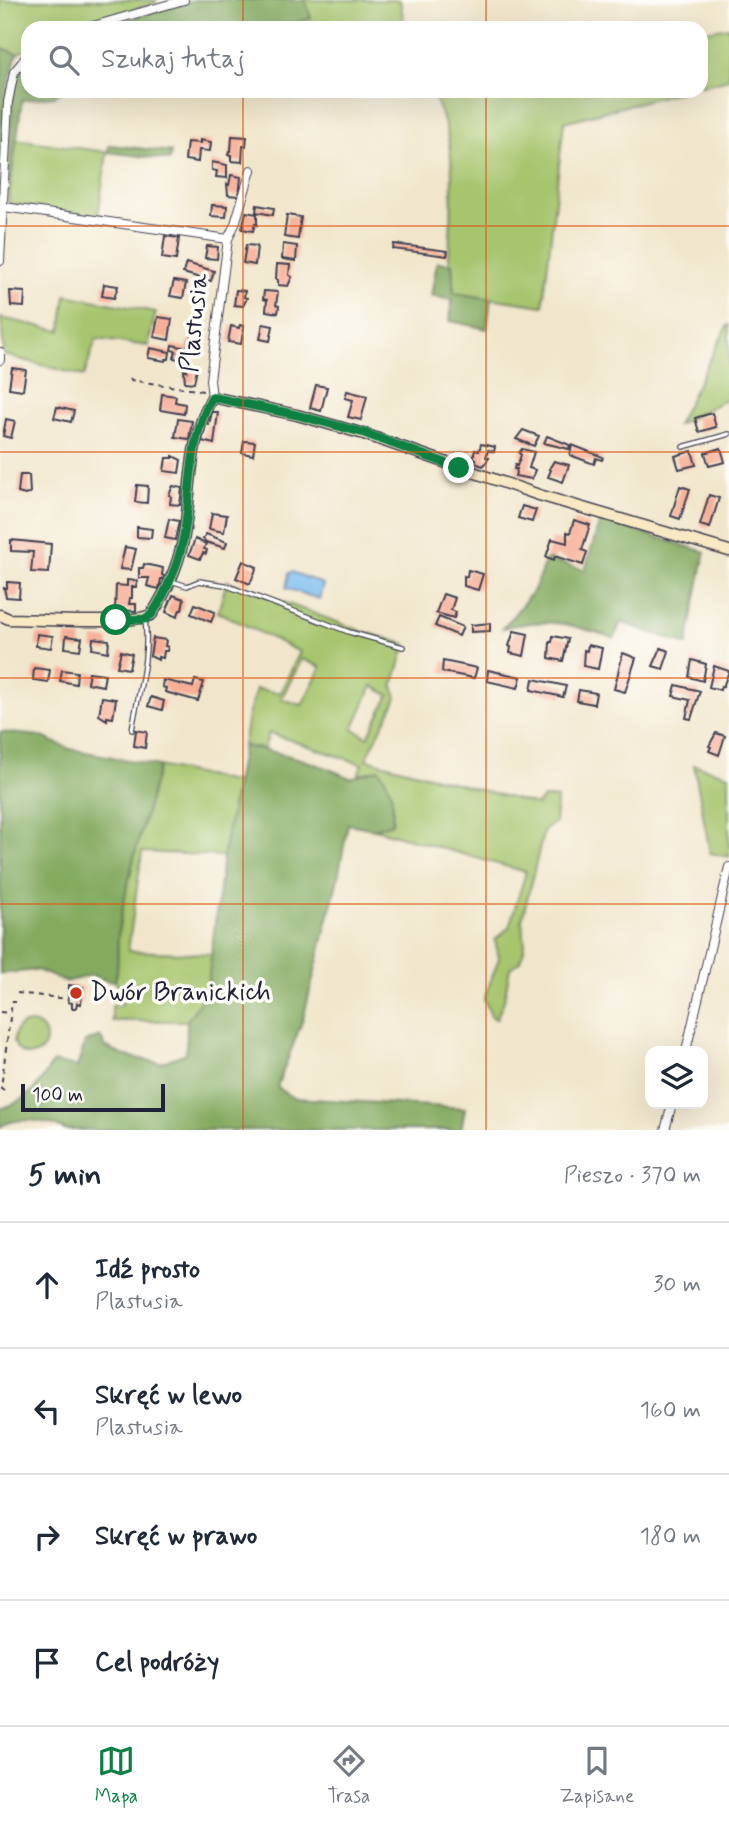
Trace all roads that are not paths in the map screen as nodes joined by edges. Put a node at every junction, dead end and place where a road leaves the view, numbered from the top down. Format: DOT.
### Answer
graph roads {
  1 [pos="184,0"];
  2 [pos="110,21"];
  3 [pos="21,64"];
  4 [pos="251,170"];
  5 [pos="4,207"];
  6 [pos="228,239"];
  7 [pos="0,261"];
  8 [pos="0,352"];
  9 [pos="0,360"];
  10 [pos="212,397"];
  11 [pos="729,435"];
  12 [pos="683,447"];
  13 [pos="729,551"];
  14 [pos="169,581"];
  15 [pos="0,615"];
  16 [pos="145,619"];
  17 [pos="403,647"];
  18 [pos="132,730"];
  19 [pos="729,867"];
  20 [pos="687,1046"];
  21 [pos="671,1109"];
  22 [pos="665,1130"];
  1 -- 2 [label="street"];
  3 -- 5 [label="street"];
  4 -- 6 [label="street, Plastusia"];
  5 -- 6 [label="street"];
  5 -- 7 [label="street"];
  6 -- 10 [label="street, Plastusia"];
  8 -- 9 [label="street"];
  10 -- 13 [label="street"];
  10 -- 14 [label="street, Plastusia"];
  11 -- 12 [label="lane"];
  14 -- 16 [label="street, Plastusia"];
  14 -- 17 [label="lane"];
  15 -- 16 [label="street"];
  16 -- 18 [label="lane"];
  19 -- 20 [label="street"];
  21 -- 22 [label="street"];
}
